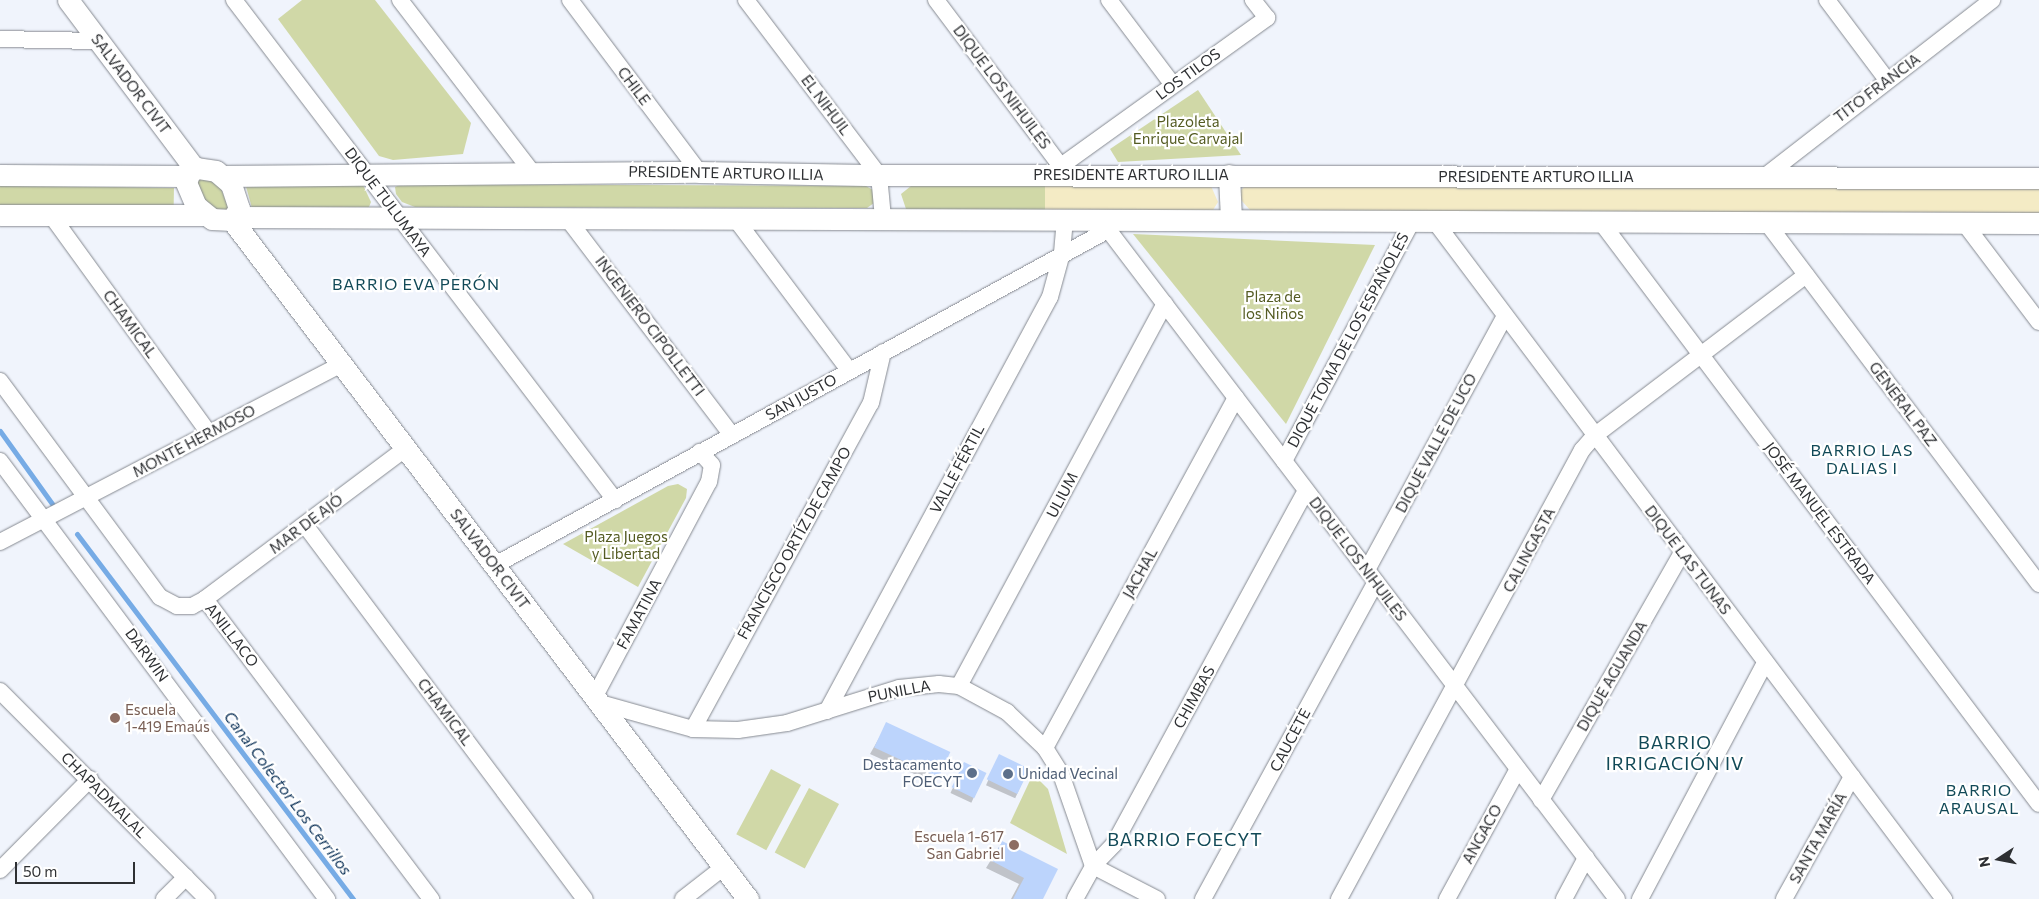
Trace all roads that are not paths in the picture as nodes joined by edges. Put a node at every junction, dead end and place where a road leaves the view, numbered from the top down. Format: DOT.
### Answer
graph roads {
  1 [pos="68,0"];
  2 [pos="234,0"];
  3 [pos="400,0"];
  4 [pos="570,0"];
  5 [pos="746,0"];
  6 [pos="936,0"];
  7 [pos="1109,0"];
  8 [pos="1253,0"];
  9 [pos="1827,0"];
  10 [pos="1992,0"];
  11 [pos="0,38"];
  12 [pos="98,41"];
  13 [pos="1887,80"];
  14 [pos="1174,85"];
  15 [pos="1064,170"];
  16 [pos="191,172"];
  17 [pos="532,172"];
  18 [pos="699,172"];
  19 [pos="0,175"];
  20 [pos="879,175"];
  21 [pos="1229,175"];
  22 [pos="223,176"];
  23 [pos="368,176"];
  24 [pos="1764,178"];
  25 [pos="2039,178"];
  26 [pos="204,214"];
  27 [pos="0,215"];
  28 [pos="51,215"];
  29 [pos="734,217"];
  30 [pos="400,218"];
  31 [pos="567,218"];
  32 [pos="883,218"];
  33 [pos="233,219"];
  34 [pos="1065,219"];
  35 [pos="1231,219"];
  36 [pos="1423,219"];
  37 [pos="1600,222"];
  38 [pos="1767,223"];
  39 [pos="1964,223"];
  40 [pos="2039,223"];
  41 [pos="1104,224"];
  42 [pos="1062,253"];
  43 [pos="1806,275"];
  44 [pos="1165,304"];
  45 [pos="1505,316"];
  46 [pos="2039,322"];
  47 [pos="882,352"];
  48 [pos="1701,354"];
  49 [pos="342,364"];
  50 [pos="849,370"];
  51 [pos="0,381"];
  52 [pos="1236,398"];
  53 [pos="209,433"];
  54 [pos="732,435"];
  55 [pos="1594,436"];
  56 [pos="406,448"];
  57 [pos="700,452"];
  58 [pos="0,460"];
  59 [pos="1284,461"];
  60 [pos="1306,491"];
  61 [pos="86,497"];
  62 [pos="614,500"];
  63 [pos="45,518"];
  64 [pos="305,525"];
  65 [pos="0,542"];
  66 [pos="1682,553"];
  67 [pos="495,565"];
  68 [pos="1371,576"];
  69 [pos="2039,584"];
  70 [pos="205,599"];
  71 [pos="1765,663"];
  72 [pos="959,686"];
  73 [pos="1455,686"];
  74 [pos="0,691"];
  75 [pos="597,700"];
  76 [pos="826,711"];
  77 [pos="693,729"];
  78 [pos="1044,748"];
  79 [pos="1518,769"];
  80 [pos="1852,777"];
  81 [pos="90,779"];
  82 [pos="1541,800"];
  83 [pos="2039,804"];
  84 [pos="1586,858"];
  85 [pos="1093,866"];
  86 [pos="724,867"];
  87 [pos="0,870"];
  88 [pos="186,877"];
  89 [pos="1930,892"];
  90 [pos="164,899"];
  91 [pos="207,899"];
  92 [pos="328,899"];
  93 [pos="431,899"];
  94 [pos="586,899"];
  95 [pos="683,899"];
  96 [pos="748,899"];
  97 [pos="1075,899"];
  98 [pos="1157,899"];
  99 [pos="1204,899"];
  100 [pos="1339,899"];
  101 [pos="1447,899"];
  102 [pos="1564,899"];
  103 [pos="1617,899"];
  104 [pos="1640,899"];
  105 [pos="1784,899"];
  106 [pos="1944,899"];
  1 -- 12 [label="street, SALVADOR CIVIT"];
  2 -- 23 [label="street, DIQUE TULUMAYA"];
  3 -- 17 [label="street"];
  4 -- 18 [label="street, CHILE"];
  5 -- 20 [label="street, EL NIHUIL"];
  6 -- 15 [label="street, DIQUE LOS NIHUILES"];
  7 -- 14 [label="street"];
  8 -- 14 [label="street, LOS TILOS"];
  9 -- 13 [label="street"];
  10 -- 13 [label="street, TITO FRANCIA"];
  11 -- 12 [label="street"];
  12 -- 16 [label="street, SALVADOR CIVIT"];
  13 -- 24 [label="street, TITO FRANCIA"];
  14 -- 15 [label="street, LOS TILOS"];
  15 -- 20 [label="street, PRESIDENTE ARTURO ILLIA"];
  15 -- 21 [label="street, PRESIDENTE ARTURO ILLIA"];
  16 -- 19 [label="street"];
  16 -- 22 [label="street"];
  16 -- 26 [label="street"];
  17 -- 18 [label="street, PRESIDENTE ARTURO ILLIA"];
  17 -- 23 [label="street, PRESIDENTE ARTURO ILLIA"];
  18 -- 20 [label="street, PRESIDENTE ARTURO ILLIA"];
  20 -- 32 [label="street"];
  21 -- 24 [label="street, PRESIDENTE ARTURO ILLIA"];
  21 -- 35 [label="street"];
  22 -- 23 [label="street, PRESIDENTE ARTURO ILLIA"];
  22 -- 33 [label="street"];
  23 -- 30 [label="street, DIQUE TULUMAYA"];
  24 -- 25 [label="street, PRESIDENTE ARTURO ILLIA"];
  26 -- 28 [label="street"];
  26 -- 33 [label="street"];
  27 -- 28 [label="street"];
  28 -- 53 [label="street, CHAMICAL"];
  29 -- 31 [label="street"];
  29 -- 32 [label="street"];
  29 -- 50 [label="street"];
  30 -- 31 [label="street"];
  30 -- 33 [label="street"];
  30 -- 62 [label="street, DIQUE TULUMAYA"];
  31 -- 54 [label="street, INGENIERO CIPOLLETTI"];
  32 -- 34 [label="street"];
  33 -- 49 [label="street, SALVADOR CIVIT"];
  34 -- 41 [label="street"];
  34 -- 42 [label="street, VALLE FÉRTIL"];
  35 -- 36 [label="street"];
  35 -- 41 [label="street"];
  36 -- 37 [label="street"];
  36 -- 45 [label="street, DIQUE LAS TUNAS"];
  36 -- 59 [label="street, DIQUE TOMA DE LOS ESPAÑOLES"];
  37 -- 38 [label="street"];
  37 -- 48 [label="street, JOSÉ MANUEL ESTRADA"];
  38 -- 39 [label="street"];
  38 -- 43 [label="street, GENERAL PAZ"];
  39 -- 40 [label="street"];
  39 -- 46 [label="street"];
  41 -- 42 [label="street, SAN JUSTO"];
  41 -- 44 [label="street, DIQUE LOS NIHUILES"];
  42 -- 47 [label="street, SAN JUSTO"];
  42 -- 76 [label="street, VALLE FÉRTIL"];
  43 -- 48 [label="street, CALINGASTA"];
  43 -- 69 [label="street, GENERAL PAZ"];
  44 -- 52 [label="street, DIQUE LOS NIHUILES"];
  44 -- 72 [label="street, ULIUM"];
  45 -- 55 [label="street, DIQUE LAS TUNAS"];
  45 -- 68 [label="street, DIQUE VALLE DE UCO"];
  47 -- 50 [label="street, SAN JUSTO"];
  47 -- 77 [label="street, FRANCISCO ORTÍZ DE CAMPO"];
  48 -- 55 [label="street, CALINGASTA"];
  48 -- 83 [label="street, JOSÉ MANUEL ESTRADA"];
  49 -- 53 [label="street, MONTE HERMOSO"];
  49 -- 56 [label="street, SALVADOR CIVIT"];
  50 -- 54 [label="street, SAN JUSTO"];
  51 -- 61 [label="street, ANILLACO"];
  52 -- 59 [label="street, DIQUE LOS NIHUILES"];
  52 -- 78 [label="street, JACHAL"];
  53 -- 61 [label="street, MONTE HERMOSO"];
  54 -- 57 [label="street, SAN JUSTO"];
  55 -- 66 [label="street, DIQUE LAS TUNAS"];
  55 -- 73 [label="street, CALINGASTA"];
  56 -- 64 [label="street, MAR DE AJÓ"];
  56 -- 67 [label="street, SALVADOR CIVIT"];
  57 -- 62 [label="street, SAN JUSTO"];
  57 -- 75 [label="street, FAMATINA"];
  58 -- 63 [label="street, DARWIN"];
  59 -- 60 [label="street, DIQUE LOS NIHUILES"];
  60 -- 68 [label="street, DIQUE LOS NIHUILES"];
  60 -- 85 [label="street, CHIMBAS"];
  61 -- 63 [label="street, MONTE HERMOSO"];
  61 -- 70 [label="street, ANILLACO"];
  62 -- 67 [label="street, SAN JUSTO"];
  63 -- 65 [label="street, MONTE HERMOSO"];
  63 -- 92 [label="street, DARWIN"];
  64 -- 70 [label="street, MAR DE AJÓ"];
  64 -- 94 [label="street, CHAMICAL"];
  66 -- 71 [label="street, DIQUE LAS TUNAS"];
  66 -- 82 [label="street, DIQUE AGUANDA"];
  67 -- 75 [label="street, SALVADOR CIVIT"];
  68 -- 73 [label="street, DIQUE LOS NIHUILES"];
  68 -- 99 [label="street, CAUCETE"];
  70 -- 93 [label="street, ANILLACO"];
  71 -- 80 [label="street, DIQUE LAS TUNAS"];
  71 -- 104 [label="street"];
  72 -- 76 [label="street, PUNILLA"];
  72 -- 78 [label="street, PUNILLA"];
  73 -- 79 [label="street, DIQUE LOS NIHUILES"];
  73 -- 100 [label="street, CALINGASTA"];
  74 -- 81 [label="street, CHAPADMALAL"];
  75 -- 77 [label="street, PUNILLA"];
  75 -- 86 [label="street, SALVADOR CIVIT"];
  76 -- 77 [label="street, PUNILLA"];
  78 -- 85 [label="street, PUNILLA"];
  79 -- 82 [label="street, DIQUE LOS NIHUILES"];
  79 -- 101 [label="street, ANGACO"];
  80 -- 89 [label="street, DIQUE LAS TUNAS"];
  80 -- 105 [label="street, SANTA MARÍA"];
  81 -- 87 [label="street"];
  81 -- 88 [label="street, CHAPADMALAL"];
  82 -- 84 [label="street, DIQUE LOS NIHUILES"];
  84 -- 102 [label="street"];
  84 -- 103 [label="street, DIQUE LOS NIHUILES"];
  85 -- 97 [label="street, CHIMBAS"];
  85 -- 98 [label="street"];
  86 -- 95 [label="street"];
  86 -- 96 [label="street, SALVADOR CIVIT"];
  88 -- 90 [label="street"];
  88 -- 91 [label="street, CHAPADMALAL"];
  89 -- 106 [label="street, DIQUE LAS TUNAS"];
}
